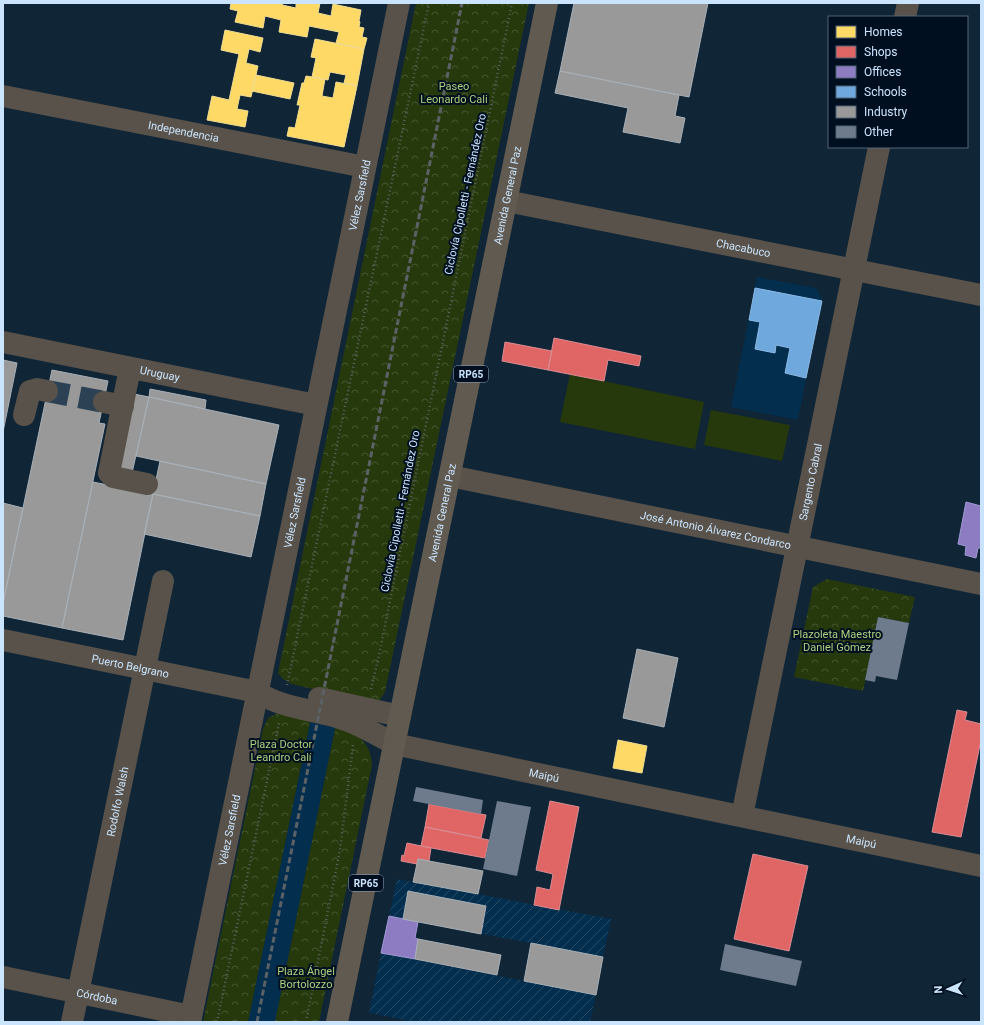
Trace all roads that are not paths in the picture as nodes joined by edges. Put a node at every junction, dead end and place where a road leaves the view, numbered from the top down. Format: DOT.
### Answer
graph roads {
  1 [pos="399,3"];
  2 [pos="547,3"];
  3 [pos="908,3"];
  4 [pos="905,16"];
  5 [pos="3,96"];
  6 [pos="879,148"];
  7 [pos="365,167"];
  8 [pos="506,201"];
  9 [pos="854,270"];
  10 [pos="981,295"];
  11 [pos="3,342"];
  12 [pos="130,368"];
  13 [pos="47,391"];
  14 [pos="316,404"];
  15 [pos="24,415"];
  16 [pos="450,476"];
  17 [pos="147,484"];
  18 [pos="797,546"];
  19 [pos="163,581"];
  20 [pos="981,584"];
  21 [pos="3,640"];
  22 [pos="144,669"];
  23 [pos="257,692"];
  24 [pos="360,716"];
  25 [pos="400,716"];
  26 [pos="394,744"];
  27 [pos="742,816"];
  28 [pos="981,866"];
  29 [pos="3,977"];
  30 [pos="78,993"];
  31 [pos="190,1019"];
  32 [pos="72,1022"];
  33 [pos="337,1022"];
  1 -- 7 [label="street, Vélez Sarsfield"];
  2 -- 8 [label="main road, Avenida General Paz / RP65"];
  3 -- 4 [label="street"];
  5 -- 7 [label="street, Independencia"];
  6 -- 9 [label="street, Sargento Cabral"];
  7 -- 14 [label="street, Vélez Sarsfield"];
  8 -- 9 [label="street, Chacabuco"];
  8 -- 16 [label="main road, Avenida General Paz / RP65"];
  9 -- 10 [label="street, Chacabuco"];
  9 -- 18 [label="street, Sargento Cabral"];
  11 -- 12 [label="street, Uruguay"];
  12 -- 14 [label="street, Uruguay"];
  12 -- 17 [label="street"];
  13 -- 15 [label="street"];
  14 -- 23 [label="street, Vélez Sarsfield"];
  16 -- 18 [label="street, José Antonio Álvarez Condarco"];
  16 -- 25 [label="main road, Avenida General Paz / RP65"];
  18 -- 20 [label="street, José Antonio Álvarez Condarco"];
  18 -- 27 [label="street, Sargento Cabral"];
  19 -- 22 [label="street, Rodolfo Walsh"];
  21 -- 22 [label="street, Puerto Belgrano"];
  22 -- 23 [label="street, Puerto Belgrano"];
  22 -- 30 [label="street, Rodolfo Walsh"];
  23 -- 24 [label="street, Maipú"];
  23 -- 31 [label="street, Vélez Sarsfield"];
  24 -- 25 [label="street, Maipú"];
  24 -- 26 [label="street, Maipú"];
  25 -- 26 [label="main road, Avenida General Paz / RP65"];
  26 -- 27 [label="street, Maipú"];
  26 -- 33 [label="main road, Avenida General Paz / RP65"];
  27 -- 28 [label="street, Maipú"];
  29 -- 30 [label="street, Córdoba"];
  30 -- 31 [label="street, Córdoba"];
  30 -- 32 [label="street, Rodolfo Walsh"];
}
